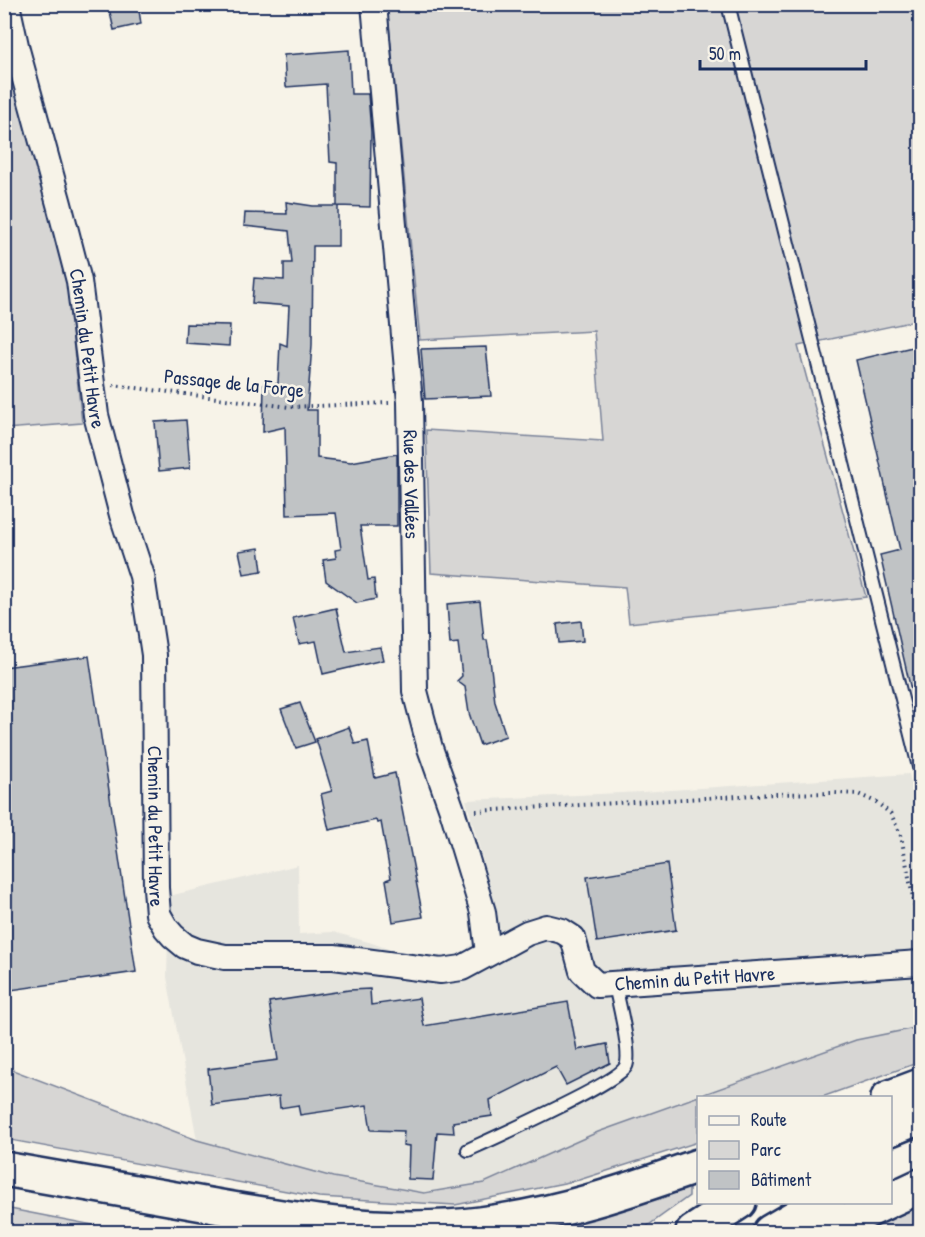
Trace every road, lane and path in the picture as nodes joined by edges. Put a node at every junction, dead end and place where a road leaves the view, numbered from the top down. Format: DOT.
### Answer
graph roads {
  1 [pos="7,4"];
  2 [pos="374,4"];
  3 [pos="728,4"];
  4 [pos="91,382"];
  5 [pos="410,402"];
  6 [pos="921,771"];
  7 [pos="452,810"];
  8 [pos="920,952"];
  9 [pos="488,953"];
  10 [pos="921,963"];
  11 [pos="615,985"];
  12 [pos="921,1086"];
  13 [pos="892,1097"];
  14 [pos="921,1117"];
  15 [pos="892,1129"];
  16 [pos="468,1150"];
  17 [pos="921,1164"];
  18 [pos="697,1167"];
  19 [pos="4,1169"];
  20 [pos="892,1176"];
  21 [pos="921,1186"];
  22 [pos="4,1192"];
  23 [pos="892,1200"];
  24 [pos="737,1204"];
  25 [pos="826,1204"];
  26 [pos="884,1204"];
  27 [pos="231,1233"];
  28 [pos="693,1233"];
  29 [pos="770,1233"];
  30 [pos="829,1233"];
  1 -- 4 [label="street, Chemin du Petit Havre"];
  2 -- 5 [label="street, Rue des Vallées"];
  3 -- 6 [label="lane"];
  4 -- 5 [label="path, Passage de la Forge"];
  4 -- 9 [label="street, Chemin du Petit Havre"];
  5 -- 7 [label="street, Rue des Vallées"];
  7 -- 8 [label="path"];
  7 -- 9 [label="street, Rue des Vallées"];
  9 -- 11 [label="street, Chemin du Petit Havre"];
  10 -- 11 [label="street, Chemin du Petit Havre"];
  11 -- 16 [label="lane"];
  12 -- 13 [label="highway"];
  14 -- 15 [label="highway"];
  17 -- 20 [label="highway"];
  18 -- 19 [label="highway"];
  21 -- 23 [label="highway"];
  22 -- 27 [label="highway"];
  24 -- 28 [label="highway"];
  25 -- 29 [label="highway"];
  26 -- 30 [label="highway"];
}
